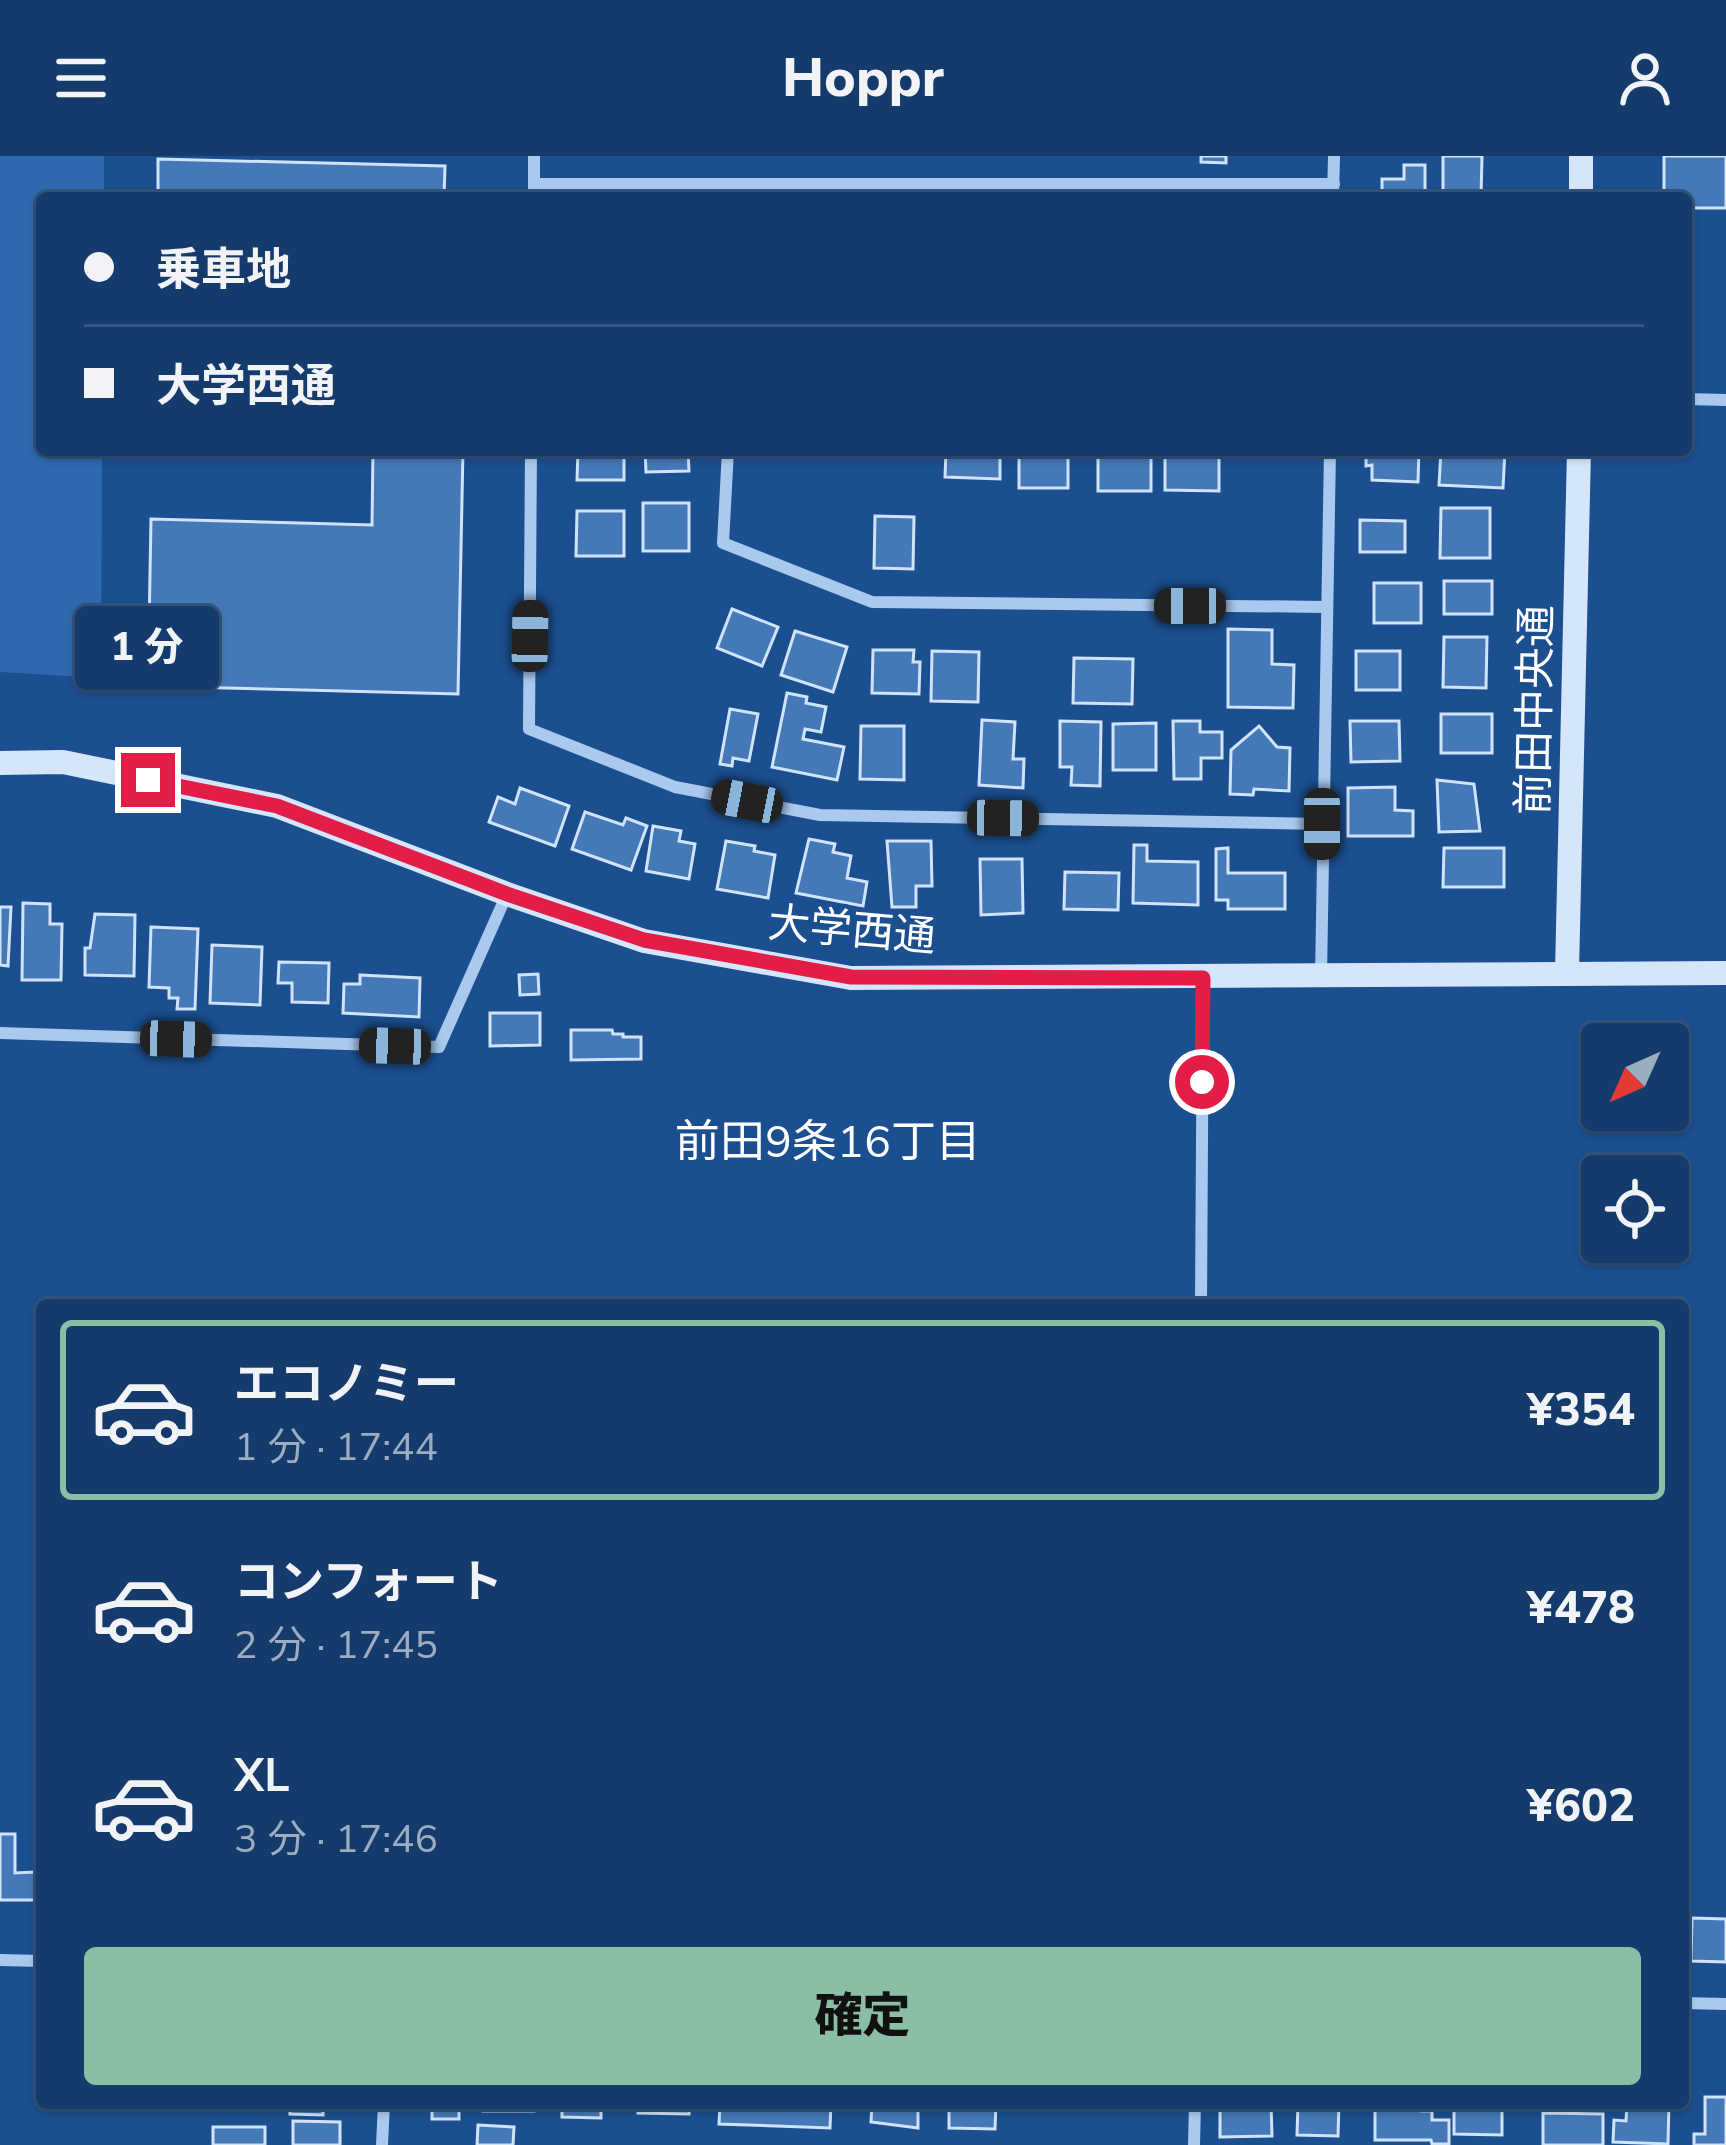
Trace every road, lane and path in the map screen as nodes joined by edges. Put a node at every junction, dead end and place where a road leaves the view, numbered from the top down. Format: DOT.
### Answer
graph roads {
  1 [pos="534,156"];
  2 [pos="1334,156"];
  3 [pos="1581,156"];
  4 [pos="534,191"];
  5 [pos="1334,191"];
  6 [pos="1581,192"];
  7 [pos="1692,399"];
  8 [pos="1726,400"];
  9 [pos="531,456"];
  10 [pos="728,456"];
  11 [pos="1330,456"];
  12 [pos="1579,456"];
  13 [pos="1327,607"];
  14 [pos="0,763"];
  15 [pos="1322,824"];
  16 [pos="507,894"];
  17 [pos="1567,972"];
  18 [pos="1726,973"];
  19 [pos="1321,977"];
  20 [pos="1203,978"];
  21 [pos="0,1033"];
  22 [pos="1201,1299"];
  23 [pos="0,1960"];
  24 [pos="36,1961"];
  25 [pos="1689,2003"];
  26 [pos="1726,2004"];
  27 [pos="384,2109"];
  28 [pos="1195,2109"];
  29 [pos="382,2145"];
  30 [pos="1194,2145"];
  1 -- 4 [label="street"];
  2 -- 5 [label="street"];
  3 -- 6 [label="street"];
  4 -- 5 [label="street"];
  7 -- 8 [label="street"];
  9 -- 15 [label="street"];
  10 -- 13 [label="street"];
  11 -- 13 [label="street"];
  12 -- 17 [label="street, 前田中央通"];
  13 -- 15 [label="street"];
  14 -- 16 [label="street, 大学西通"];
  15 -- 19 [label="street"];
  16 -- 20 [label="street, 大学西通"];
  16 -- 21 [label="street"];
  17 -- 18 [label="street, 大学西通"];
  17 -- 19 [label="street, 大学西通"];
  19 -- 20 [label="street, 大学西通"];
  20 -- 22 [label="street"];
  23 -- 24 [label="street"];
  25 -- 26 [label="street"];
  27 -- 29 [label="street"];
  28 -- 30 [label="street"];
}
